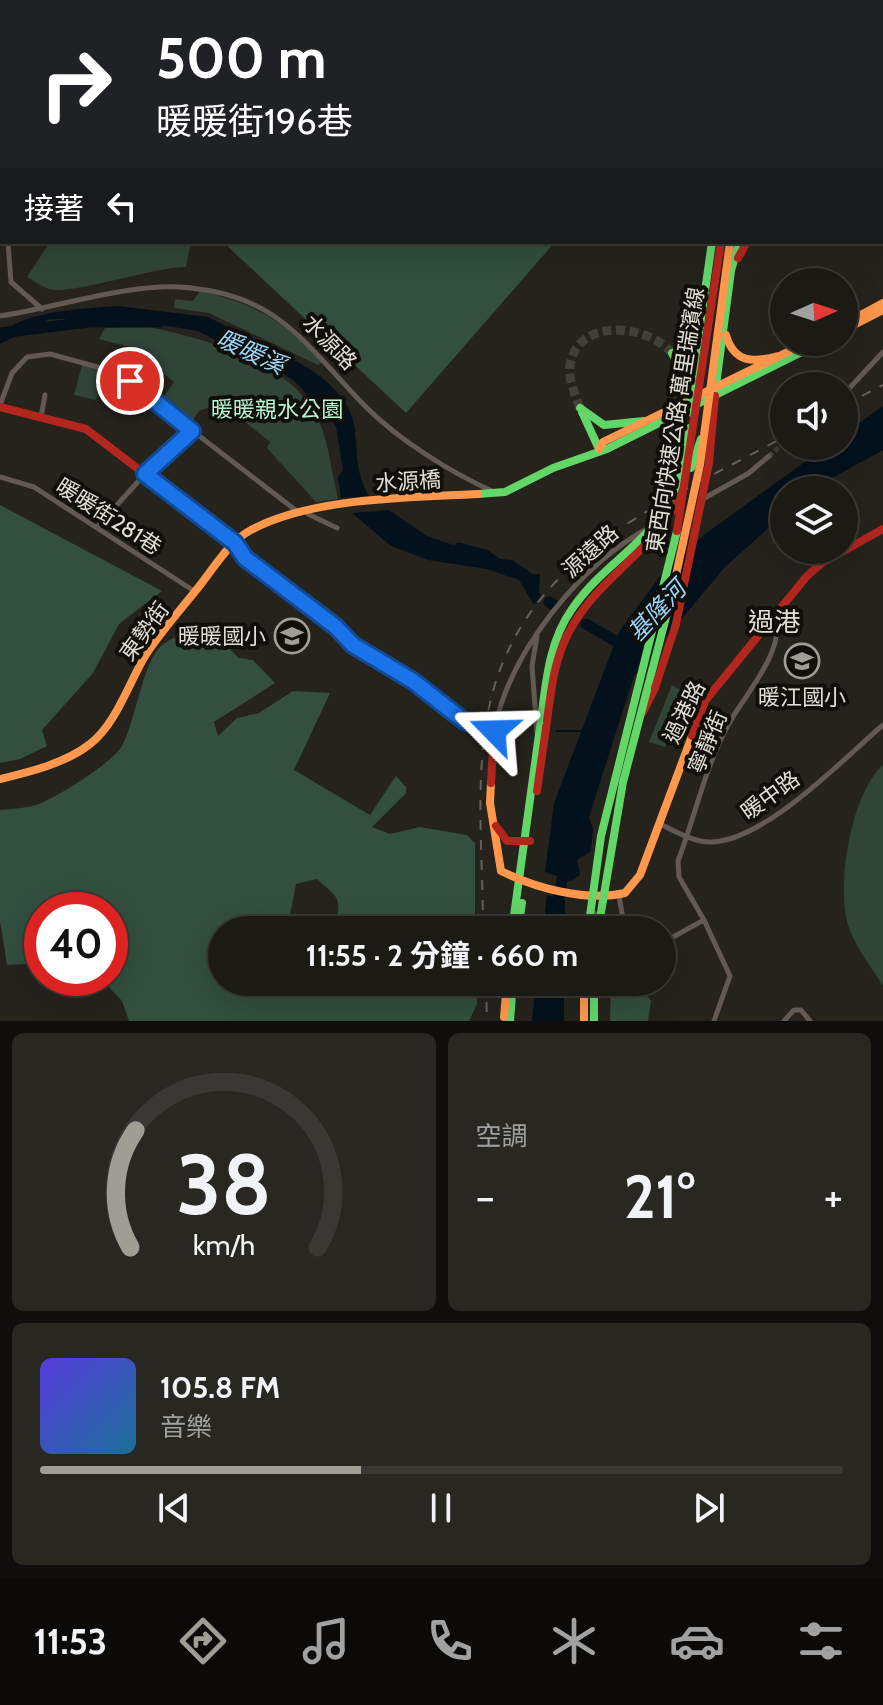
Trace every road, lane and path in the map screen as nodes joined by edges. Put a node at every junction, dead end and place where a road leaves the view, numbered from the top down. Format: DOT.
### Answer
graph roads {
  1 [pos="8,244"];
  2 [pos="712,244"];
  3 [pos="721,244"];
  4 [pos="730,244"];
  5 [pos="731,244"];
  6 [pos="738,244"];
  7 [pos="746,244"];
  8 [pos="731,271"];
  9 [pos="883,303"];
  10 [pos="42,310"];
  11 [pos="883,310"];
  12 [pos="0,316"];
  13 [pos="858,316"];
  14 [pos="725,320"];
  15 [pos="858,323"];
  16 [pos="883,352"];
  17 [pos="672,353"];
  18 [pos="778,356"];
  19 [pos="794,356"];
  20 [pos="858,379"];
  21 [pos="716,385"];
  22 [pos="45,395"];
  23 [pos="694,395"];
  24 [pos="715,396"];
  25 [pos="0,406"];
  26 [pos="694,406"];
  27 [pos="41,417"];
  28 [pos="644,421"];
  29 [pos="657,424"];
  30 [pos="192,431"];
  31 [pos="599,449"];
  32 [pos="685,451"];
  33 [pos="769,456"];
  34 [pos="145,474"];
  35 [pos="686,475"];
  36 [pos="0,477"];
  37 [pos="496,493"];
  38 [pos="323,509"];
  39 [pos="300,513"];
  40 [pos="97,527"];
  41 [pos="337,528"];
  42 [pos="883,529"];
  43 [pos="235,543"];
  44 [pos="195,592"];
  45 [pos="774,615"];
  46 [pos="537,635"];
  47 [pos="643,712"];
  48 [pos="544,720"];
  49 [pos="883,725"];
  50 [pos="494,731"];
  51 [pos="538,738"];
  52 [pos="0,779"];
  53 [pos="494,822"];
  54 [pos="659,824"];
  55 [pos="688,836"];
  56 [pos="528,841"];
  57 [pos="525,880"];
  58 [pos="595,896"];
  59 [pos="619,896"];
  60 [pos="518,916"];
  61 [pos="594,916"];
  62 [pos="594,916"];
  63 [pos="596,916"];
  64 [pos="623,916"];
  65 [pos="704,920"];
  66 [pos="676,935"];
  67 [pos="509,996"];
  68 [pos="586,996"];
  69 [pos="592,996"];
  70 [pos="507,1021"];
  71 [pos="589,1021"];
  72 [pos="714,1021"];
  73 [pos="784,1021"];
  74 [pos="810,1021"];
  1 -- 10 [label="street"];
  2 -- 23 [label="main road"];
  3 -- 35 [label="main road, 東西向快速公路 萬里瑞濱線, bridge"];
  4 -- 23 [label="main road"];
  5 -- 47 [label="main road, 東西向快速公路 萬里瑞濱線, bridge"];
  6 -- 8 [label="main road"];
  7 -- 8 [label="main road"];
  8 -- 14 [label="main road"];
  9 -- 13 [label="main road"];
  10 -- 12 [label="street, 水源路"];
  10 -- 37 [label="street, 水源路"];
  11 -- 15 [label="main road"];
  14 -- 18 [label="main road"];
  14 -- 21 [label="main road"];
  16 -- 20 [label="street"];
  17 -- 35 [label="main road, bridge"];
  18 -- 21 [label="main road"];
  19 -- 24 [label="main road"];
  21 -- 23 [label="main road"];
  21 -- 24 [label="main road"];
  22 -- 27 [label="street"];
  23 -- 26 [label="main road"];
  23 -- 28 [label="main road"];
  24 -- 26 [label="main road"];
  24 -- 35 [label="main road"];
  24 -- 47 [label="main road, bridge"];
  25 -- 27 [label="main road"];
  25 -- 30 [label="street"];
  26 -- 29 [label="main road"];
  26 -- 32 [label="main road"];
  27 -- 34 [label="main road"];
  28 -- 31 [label="main road"];
  28 -- 31 [label="main road"];
  29 -- 31 [label="main road"];
  29 -- 32 [label="main road"];
  30 -- 34 [label="street"];
  30 -- 39 [label="street"];
  31 -- 37 [label="main road"];
  32 -- 35 [label="main road"];
  33 -- 46 [label="street, 源遠路"];
  34 -- 40 [label="street"];
  34 -- 43 [label="main road"];
  35 -- 48 [label="main road, bridge"];
  35 -- 61 [label="main road, 東西向快速公路 萬里瑞濱線, bridge"];
  36 -- 40 [label="street, 暖暖街281巷"];
  37 -- 38 [label="main road, 水源橋"];
  38 -- 39 [label="main road, 東勢街"];
  39 -- 41 [label="street"];
  39 -- 43 [label="main road, 東勢街"];
  40 -- 44 [label="street, 暖暖街281巷"];
  42 -- 45 [label="main road, 過港路"];
  43 -- 44 [label="main road, 東勢街"];
  43 -- 50 [label="main road"];
  44 -- 52 [label="main road, 東勢街"];
  45 -- 54 [label="main road, 過港路"];
  45 -- 55 [label="street, 寧靜街"];
  46 -- 50 [label="street, 源遠路"];
  46 -- 51 [label="street"];
  47 -- 63 [label="main road, 東西向快速公路 萬里瑞濱線, bridge"];
  48 -- 51 [label="main road"];
  48 -- 56 [label="main road"];
  49 -- 55 [label="street, 暖中路"];
  50 -- 53 [label="main road"];
  51 -- 56 [label="main road"];
  53 -- 56 [label="main road"];
  53 -- 57 [label="main road"];
  54 -- 55 [label="street, 暖中路"];
  54 -- 59 [label="main road, 過港路"];
  55 -- 65 [label="street, 寧靜街"];
  56 -- 57 [label="main road"];
  57 -- 58 [label="main road"];
  57 -- 60 [label="main road"];
  58 -- 59 [label="main road"];
  58 -- 62 [label="street"];
  59 -- 64 [label="street"];
  65 -- 66 [label="street"];
  65 -- 72 [label="street"];
  67 -- 70 [label="main road"];
  68 -- 71 [label="main road"];
  69 -- 71 [label="main road"];
  73 -- 74 [label="street"];
}
